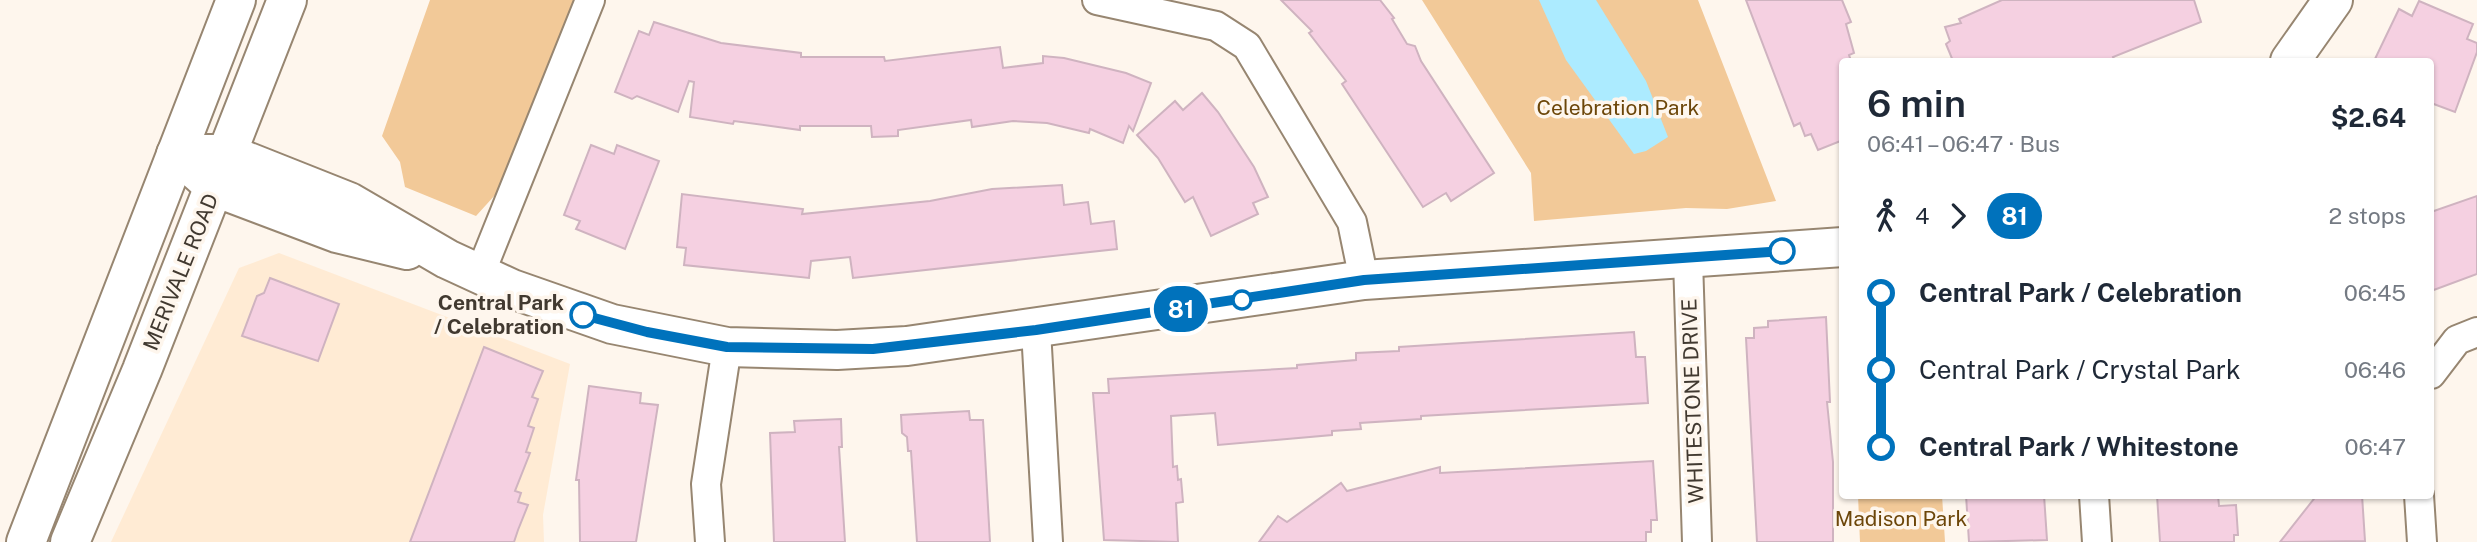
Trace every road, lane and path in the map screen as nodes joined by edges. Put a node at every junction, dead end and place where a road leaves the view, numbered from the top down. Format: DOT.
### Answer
graph roads {
  1 [pos="236,0"];
  2 [pos="287,0"];
  3 [pos="590,0"];
  4 [pos="1097,0"];
  5 [pos="2333,0"];
  6 [pos="2292,58"];
  7 [pos="176,154"];
  8 [pos="221,171"];
  9 [pos="1839,247"];
  10 [pos="1688,260"];
  11 [pos="463,267"];
  12 [pos="1364,280"];
  13 [pos="1036,330"];
  14 [pos="2477,332"];
  15 [pos="727,347"];
  16 [pos="2434,370"];
  17 [pos="2094,499"];
  18 [pos="2419,499"];
  19 [pos="26,542"];
  20 [pos="70,542"];
  21 [pos="710,542"];
  22 [pos="1048,542"];
  23 [pos="1697,542"];
  24 [pos="2097,542"];
  25 [pos="2422,542"];
  1 -- 7 [label="street"];
  2 -- 8 [label="street, MERIVALE ROAD"];
  3 -- 11 [label="street"];
  4 -- 12 [label="street"];
  5 -- 6 [label="street"];
  7 -- 8 [label="street"];
  7 -- 19 [label="street"];
  8 -- 11 [label="street"];
  8 -- 20 [label="street, MERIVALE ROAD"];
  9 -- 10 [label="street"];
  10 -- 12 [label="street"];
  10 -- 23 [label="street, WHITESTONE DRIVE"];
  11 -- 15 [label="street"];
  12 -- 13 [label="street"];
  13 -- 15 [label="street"];
  13 -- 22 [label="street"];
  14 -- 16 [label="street"];
  15 -- 21 [label="street"];
  17 -- 24 [label="street"];
  18 -- 25 [label="street"];
}
